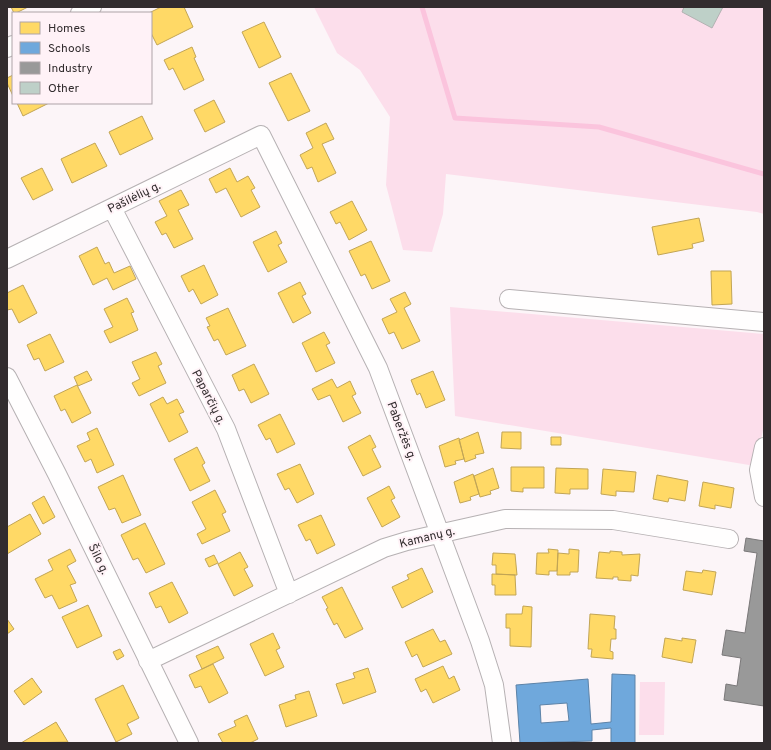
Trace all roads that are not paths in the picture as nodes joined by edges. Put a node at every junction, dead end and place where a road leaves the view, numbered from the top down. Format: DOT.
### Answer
graph roads {
  1 [pos="92,7"];
  2 [pos="82,12"];
  3 [pos="261,135"];
  4 [pos="112,208"];
  5 [pos="7,259"];
  6 [pos="509,299"];
  7 [pos="764,322"];
  8 [pos="7,377"];
  9 [pos="764,447"];
  10 [pos="764,497"];
  11 [pos="440,533"];
  12 [pos="729,539"];
  13 [pos="289,594"];
  14 [pos="148,661"];
  15 [pos="189,743"];
  16 [pos="502,743"];
  1 -- 2 [label="street"];
  3 -- 4 [label="street, Pašilėlių g."];
  3 -- 11 [label="street, Paberžės g."];
  4 -- 5 [label="street, Pašilėlių g."];
  4 -- 13 [label="street, Paparčių g."];
  6 -- 7 [label="street"];
  8 -- 14 [label="street, Šilo g."];
  9 -- 10 [label="street"];
  11 -- 12 [label="street, Kamanų g."];
  11 -- 13 [label="street, Kamanų g."];
  11 -- 16 [label="street, Paberžės g."];
  13 -- 14 [label="street, Kamanų g."];
  14 -- 15 [label="street, Šilo g."];
}
